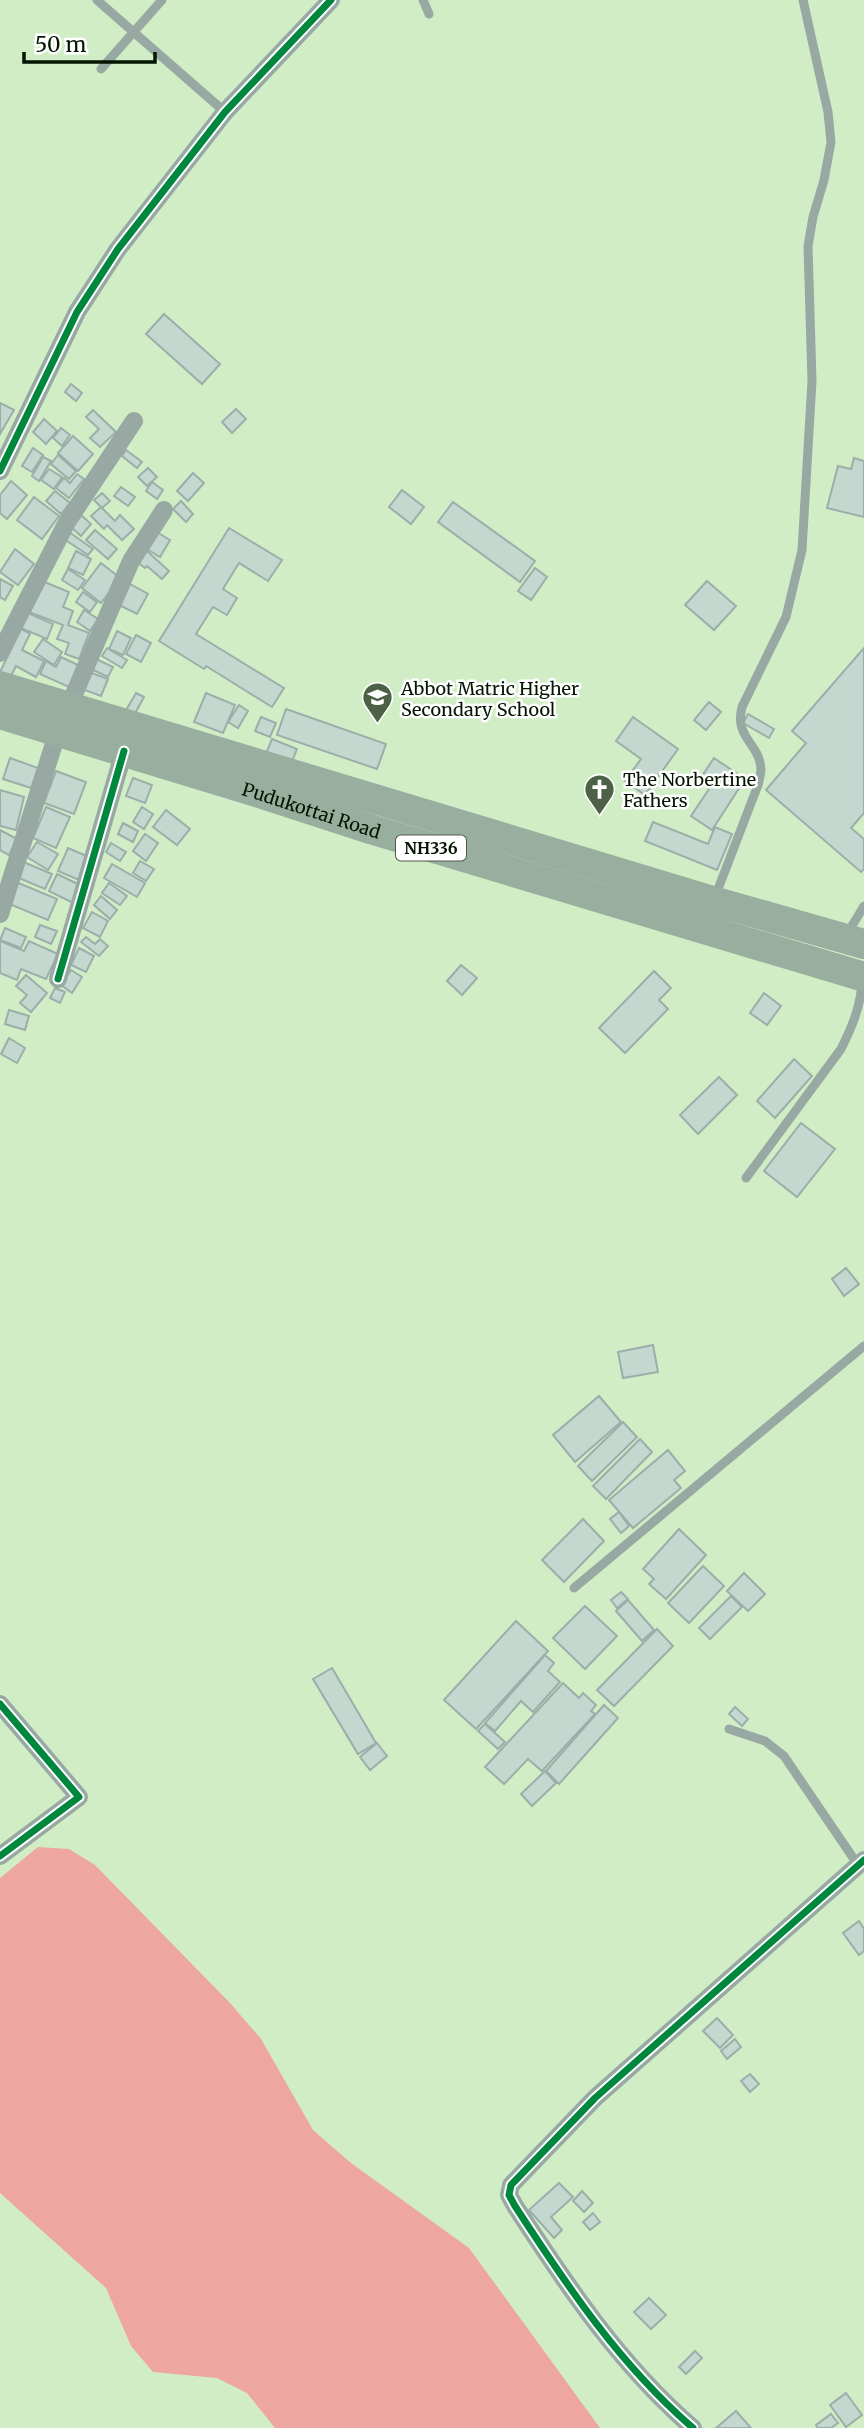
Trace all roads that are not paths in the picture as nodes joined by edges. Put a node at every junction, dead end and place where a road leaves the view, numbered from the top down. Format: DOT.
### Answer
graph roads {
  1 [pos="97,0"];
  2 [pos="162,0"];
  3 [pos="331,0"];
  4 [pos="423,0"];
  5 [pos="803,0"];
  6 [pos="429,14"];
  7 [pos="135,33"];
  8 [pos="101,69"];
  9 [pos="225,112"];
  10 [pos="134,421"];
  11 [pos="0,471"];
  12 [pos="164,510"];
  13 [pos="0,653"];
  14 [pos="0,686"];
  15 [pos="0,715"];
  16 [pos="64,718"];
  17 [pos="124,751"];
  18 [pos="377,799"];
  19 [pos="370,829"];
  20 [pos="713,901"];
  21 [pos="864,906"];
  22 [pos="0,914"];
  23 [pos="855,941"];
  24 [pos="863,976"];
  25 [pos="58,979"];
  26 [pos="746,1178"];
  27 [pos="864,1346"];
  28 [pos="575,1588"];
  29 [pos="0,1704"];
  30 [pos="729,1729"];
  31 [pos="0,1856"];
  32 [pos="861,1863"];
  33 [pos="693,2428"];
  1 -- 7 [label="lane"];
  2 -- 7 [label="lane"];
  3 -- 9 [label="street"];
  4 -- 6 [label="lane"];
  5 -- 20 [label="lane"];
  7 -- 8 [label="lane"];
  7 -- 9 [label="lane"];
  9 -- 11 [label="street"];
  10 -- 13 [label="street"];
  12 -- 16 [label="street"];
  14 -- 16 [label="highway, Pudukottai Road / NH336"];
  15 -- 16 [label="highway, Pudukottai Road / NH336"];
  16 -- 17 [label="highway, Pudukottai Road / NH336"];
  16 -- 18 [label="highway, Pudukottai Road / NH336"];
  16 -- 22 [label="street"];
  17 -- 19 [label="highway, Pudukottai Road / NH336"];
  17 -- 25 [label="street"];
  18 -- 19 [label="highway"];
  18 -- 20 [label="highway, Pudukottai Road / NH336"];
  19 -- 24 [label="highway, Pudukottai Road / NH336"];
  20 -- 23 [label="highway, Pudukottai Road / NH336"];
  21 -- 23 [label="lane"];
  24 -- 26 [label="lane"];
  27 -- 28 [label="lane"];
  29 -- 31 [label="street"];
  30 -- 32 [label="lane"];
  32 -- 33 [label="street"];
}
